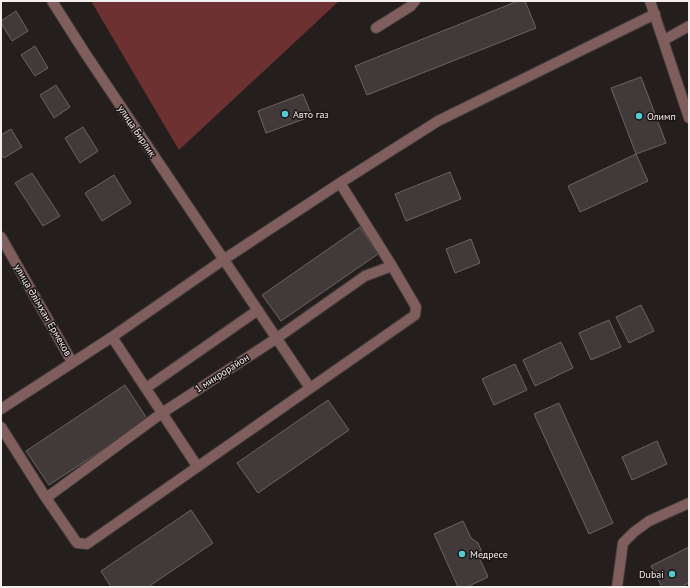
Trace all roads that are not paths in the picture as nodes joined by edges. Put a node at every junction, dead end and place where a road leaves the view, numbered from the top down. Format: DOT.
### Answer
graph roads {
  1 [pos="52,1"];
  2 [pos="415,1"];
  3 [pos="650,1"];
  4 [pos="655,14"];
  5 [pos="689,26"];
  6 [pos="376,28"];
  7 [pos="664,40"];
  8 [pos="689,118"];
  9 [pos="340,183"];
  10 [pos="1,236"];
  11 [pos="224,260"];
  12 [pos="392,266"];
  13 [pos="258,310"];
  14 [pos="112,337"];
  15 [pos="277,338"];
  16 [pos="72,362"];
  17 [pos="146,388"];
  18 [pos="310,388"];
  19 [pos="1,409"];
  20 [pos="162,413"];
  21 [pos="1,427"];
  22 [pos="197,466"];
  23 [pos="46,498"];
  24 [pos="689,503"];
  25 [pos="617,587"];
  1 -- 11 [label="street, улица Бирлик"];
  2 -- 6 [label="street"];
  3 -- 4 [label="street"];
  4 -- 7 [label="street"];
  4 -- 9 [label="street"];
  5 -- 7 [label="street"];
  7 -- 8 [label="street"];
  9 -- 11 [label="street"];
  9 -- 12 [label="street"];
  10 -- 16 [label="street, улица Әлімхан Ермеков"];
  11 -- 13 [label="street, улица Бирлик"];
  11 -- 14 [label="street"];
  12 -- 15 [label="street, 1 микрорайон"];
  12 -- 18 [label="street"];
  13 -- 15 [label="street, улица Бирлик"];
  13 -- 17 [label="street"];
  14 -- 16 [label="street"];
  14 -- 17 [label="street"];
  15 -- 18 [label="street, улица Бирлик"];
  15 -- 20 [label="street, 1 микрорайон"];
  16 -- 19 [label="street"];
  17 -- 20 [label="street"];
  18 -- 22 [label="street"];
  20 -- 22 [label="street"];
  20 -- 23 [label="street, 1 микрорайон"];
  21 -- 23 [label="street"];
  22 -- 23 [label="street"];
  24 -- 25 [label="street"];
}
